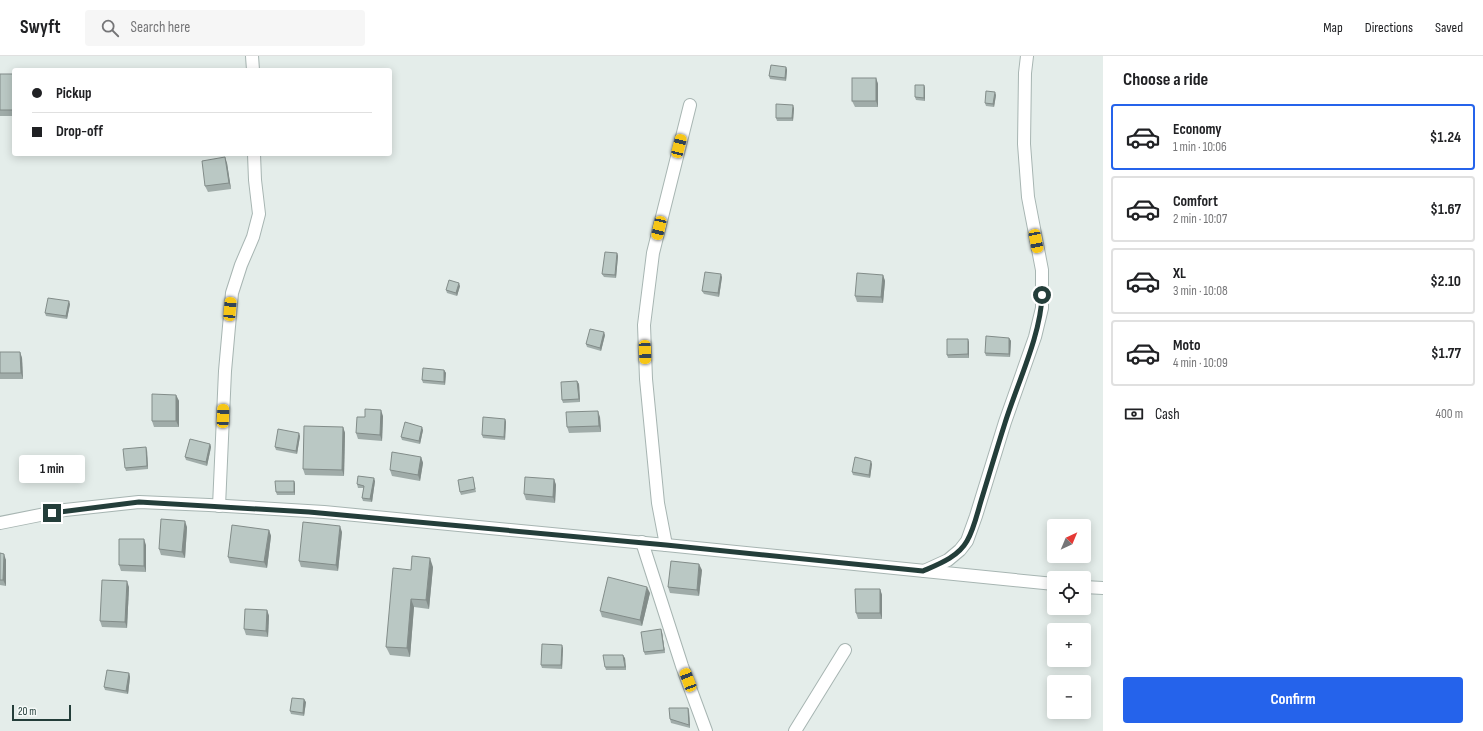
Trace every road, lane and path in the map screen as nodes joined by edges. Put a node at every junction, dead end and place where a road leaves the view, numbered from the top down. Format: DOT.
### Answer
graph roads {
  1 [pos="252,56"];
  2 [pos="1027,56"];
  3 [pos="253,68"];
  4 [pos="690,105"];
  5 [pos="254,156"];
  6 [pos="219,506"];
  7 [pos="0,523"];
  8 [pos="642,542"];
  9 [pos="666,545"];
  10 [pos="923,571"];
  11 [pos="1047,583"];
  12 [pos="1091,587"];
  13 [pos="1103,588"];
  14 [pos="845,650"];
  15 [pos="706,731"];
  16 [pos="796,731"];
  1 -- 3 [label="street"];
  2 -- 10 [label="street"];
  4 -- 9 [label="street"];
  5 -- 6 [label="street"];
  6 -- 7 [label="street"];
  6 -- 8 [label="street"];
  8 -- 9 [label="street"];
  8 -- 15 [label="street"];
  9 -- 10 [label="street"];
  10 -- 11 [label="street"];
  12 -- 13 [label="street"];
  14 -- 16 [label="street"];
}
